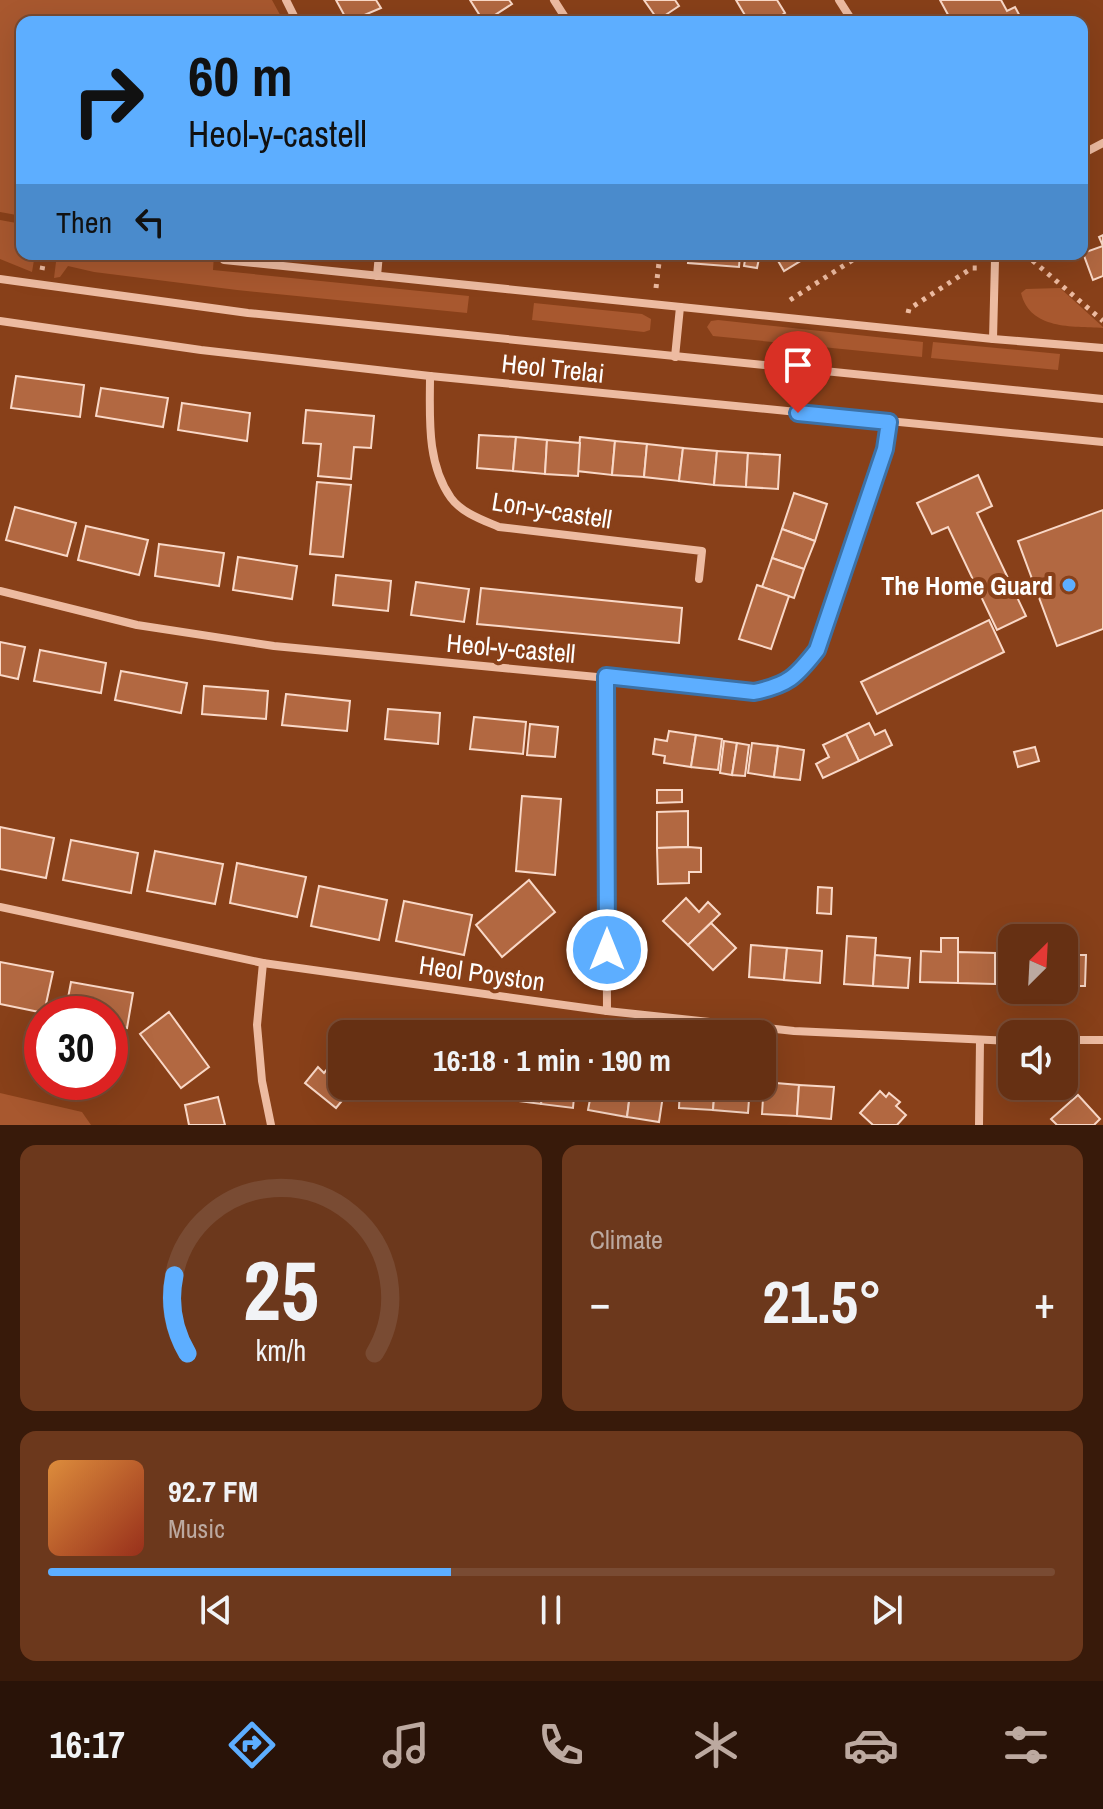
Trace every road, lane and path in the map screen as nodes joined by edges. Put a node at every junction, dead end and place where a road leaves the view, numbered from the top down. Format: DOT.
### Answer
graph roads {
  1 [pos="224,260"];
  2 [pos="378,260"];
  3 [pos="659,260"];
  4 [pos="852,260"];
  5 [pos="993,260"];
  6 [pos="1032,260"];
  7 [pos="994,268"];
  8 [pos="377,276"];
  9 [pos="0,279"];
  10 [pos="655,305"];
  11 [pos="680,307"];
  12 [pos="771,316"];
  13 [pos="0,321"];
  14 [pos="1103,321"];
  15 [pos="906,330"];
  16 [pos="993,339"];
  17 [pos="1103,348"];
  18 [pos="675,357"];
  19 [pos="430,376"];
  20 [pos="1103,399"];
  21 [pos="889,422"];
  22 [pos="1103,442"];
  23 [pos="699,579"];
  24 [pos="0,591"];
  25 [pos="606,676"];
  26 [pos="0,907"];
  27 [pos="263,963"];
  28 [pos="607,1011"];
  29 [pos="1078,1040"];
  30 [pos="1103,1040"];
  31 [pos="980,1041"];
  32 [pos="998,1041"];
  33 [pos="271,1125"];
  34 [pos="979,1125"];
  1 -- 8 [label="street"];
  2 -- 8 [label="street"];
  3 -- 10 [label="path"];
  4 -- 12 [label="path"];
  5 -- 7 [label="street"];
  6 -- 14 [label="path"];
  7 -- 15 [label="path"];
  7 -- 16 [label="street"];
  8 -- 10 [label="street"];
  9 -- 18 [label="street, Heol Trelai"];
  10 -- 11 [label="street"];
  11 -- 12 [label="street"];
  11 -- 18 [label="street"];
  12 -- 15 [label="street"];
  13 -- 19 [label="street, Heol Trelai"];
  15 -- 16 [label="street"];
  16 -- 17 [label="street"];
  18 -- 20 [label="street, Heol Trelai"];
  19 -- 21 [label="street, Heol Trelai"];
  19 -- 23 [label="street, Lon-y-castell"];
  21 -- 22 [label="street, Heol Trelai"];
  21 -- 25 [label="street, Heol-y-castell"];
  24 -- 25 [label="street, Heol-y-castell"];
  25 -- 28 [label="street"];
  26 -- 27 [label="street, Heol Poyston"];
  27 -- 28 [label="street, Heol Poyston"];
  27 -- 33 [label="street"];
  28 -- 31 [label="street, Heol Poyston"];
  29 -- 30 [label="street"];
  31 -- 32 [label="street, Heol Poyston"];
  31 -- 34 [label="street"];
}
